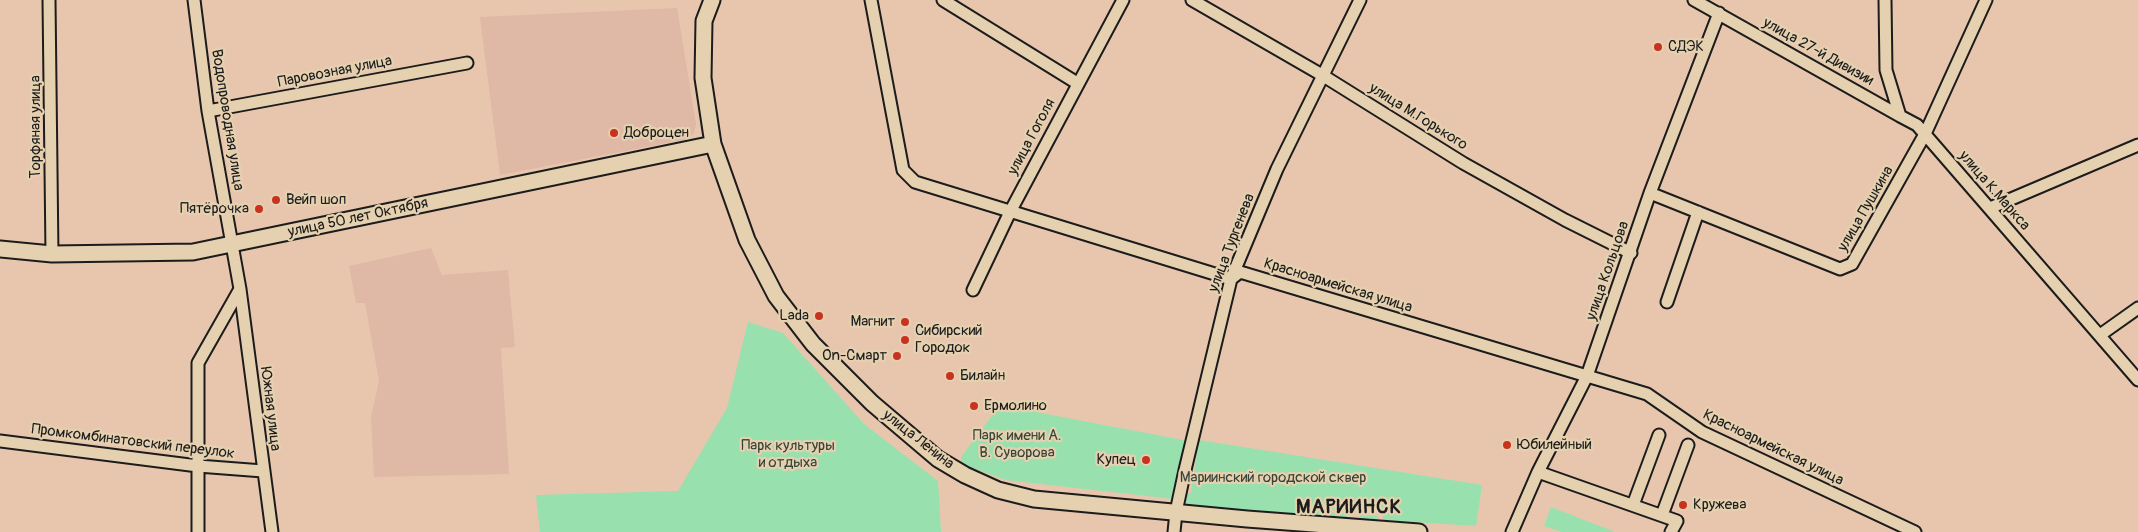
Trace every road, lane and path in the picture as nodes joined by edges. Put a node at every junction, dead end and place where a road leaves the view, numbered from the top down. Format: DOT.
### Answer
graph roads {
  1 [pos="49,0"];
  2 [pos="194,0"];
  3 [pos="712,0"];
  4 [pos="871,0"];
  5 [pos="943,0"];
  6 [pos="1123,0"];
  7 [pos="1192,0"];
  8 [pos="1360,0"];
  9 [pos="1694,0"];
  10 [pos="1885,0"];
  11 [pos="1986,0"];
  12 [pos="1718,13"];
  13 [pos="467,63"];
  14 [pos="1322,75"];
  15 [pos="1077,83"];
  16 [pos="208,111"];
  17 [pos="1900,116"];
  18 [pos="1925,134"];
  19 [pos="713,144"];
  20 [pos="2138,144"];
  21 [pos="1650,193"];
  22 [pos="1990,208"];
  23 [pos="1010,212"];
  24 [pos="1698,212"];
  25 [pos="232,244"];
  26 [pos="0,249"];
  27 [pos="1631,253"];
  28 [pos="52,254"];
  29 [pos="1231,279"];
  30 [pos="240,290"];
  31 [pos="973,290"];
  32 [pos="1667,302"];
  33 [pos="2138,308"];
  34 [pos="2100,335"];
  35 [pos="1586,376"];
  36 [pos="2138,380"];
  37 [pos="1659,435"];
  38 [pos="0,441"];
  39 [pos="1688,445"];
  40 [pos="198,466"];
  41 [pos="263,471"];
  42 [pos="1538,472"];
  43 [pos="1633,505"];
  44 [pos="1176,512"];
  45 [pos="1662,515"];
  46 [pos="198,532"];
  47 [pos="272,532"];
  48 [pos="1174,532"];
  49 [pos="1413,532"];
  50 [pos="1512,532"];
  51 [pos="1671,532"];
  52 [pos="1915,532"];
  1 -- 28 [label="street, Торфяная улица"];
  2 -- 16 [label="street, Водопроводная улица"];
  3 -- 19 [label="main road, улица Ленина"];
  4 -- 23 [label="street, Красноармейская улица"];
  5 -- 15 [label="street"];
  6 -- 15 [label="street, улица Гоголя"];
  7 -- 14 [label="street, улица М.Горького"];
  8 -- 14 [label="street, улица Тургенева"];
  9 -- 12 [label="street, улица 27-й Дивизии"];
  10 -- 17 [label="street"];
  11 -- 18 [label="street, улица Пушкина"];
  12 -- 17 [label="street, улица 27-й Дивизии"];
  12 -- 21 [label="street, улица Кольцова"];
  13 -- 16 [label="street, Паровозная улица"];
  14 -- 27 [label="street, улица М.Горького"];
  14 -- 29 [label="street, улица Тургенева"];
  15 -- 23 [label="street, улица Гоголя"];
  16 -- 25 [label="street, Водопроводная улица"];
  17 -- 18 [label="street, улица К.Маркса"];
  18 -- 22 [label="street, улица К.Маркса"];
  18 -- 24 [label="street, улица Пушкина"];
  19 -- 25 [label="main road, улица 50 лет Октября"];
  19 -- 44 [label="main road, улица Ленина"];
  20 -- 22 [label="street"];
  21 -- 24 [label="street, улица Пушкина"];
  21 -- 27 [label="street, улица Кольцова"];
  22 -- 34 [label="street, улица К.Маркса"];
  23 -- 29 [label="street, Красноармейская улица"];
  23 -- 31 [label="street, улица Гоголя"];
  24 -- 32 [label="street"];
  25 -- 28 [label="main road, улица 50 лет Октября"];
  25 -- 30 [label="street, Водопроводная улица"];
  26 -- 28 [label="main road, улица 50 лет Октября"];
  27 -- 35 [label="street, улица Кольцова"];
  29 -- 35 [label="street, Красноармейская улица"];
  29 -- 44 [label="street, улица Тургенева"];
  30 -- 40 [label="street"];
  30 -- 41 [label="street, Южная улица"];
  33 -- 34 [label="street"];
  34 -- 36 [label="street, улица К.Маркса"];
  35 -- 42 [label="street, улица Кольцова"];
  35 -- 52 [label="street, Красноармейская улица"];
  37 -- 43 [label="street"];
  38 -- 40 [label="street, Промкомбинатовский переулок"];
  39 -- 45 [label="street"];
  40 -- 41 [label="street, Промкомбинатовский переулок"];
  40 -- 46 [label="street"];
  41 -- 47 [label="street, Южная улица"];
  42 -- 43 [label="street"];
  42 -- 50 [label="street, улица Кольцова"];
  43 -- 45 [label="street"];
  44 -- 48 [label="street, улица Тургенева"];
  44 -- 49 [label="main road, улица Ленина"];
  45 -- 51 [label="street"];
}
